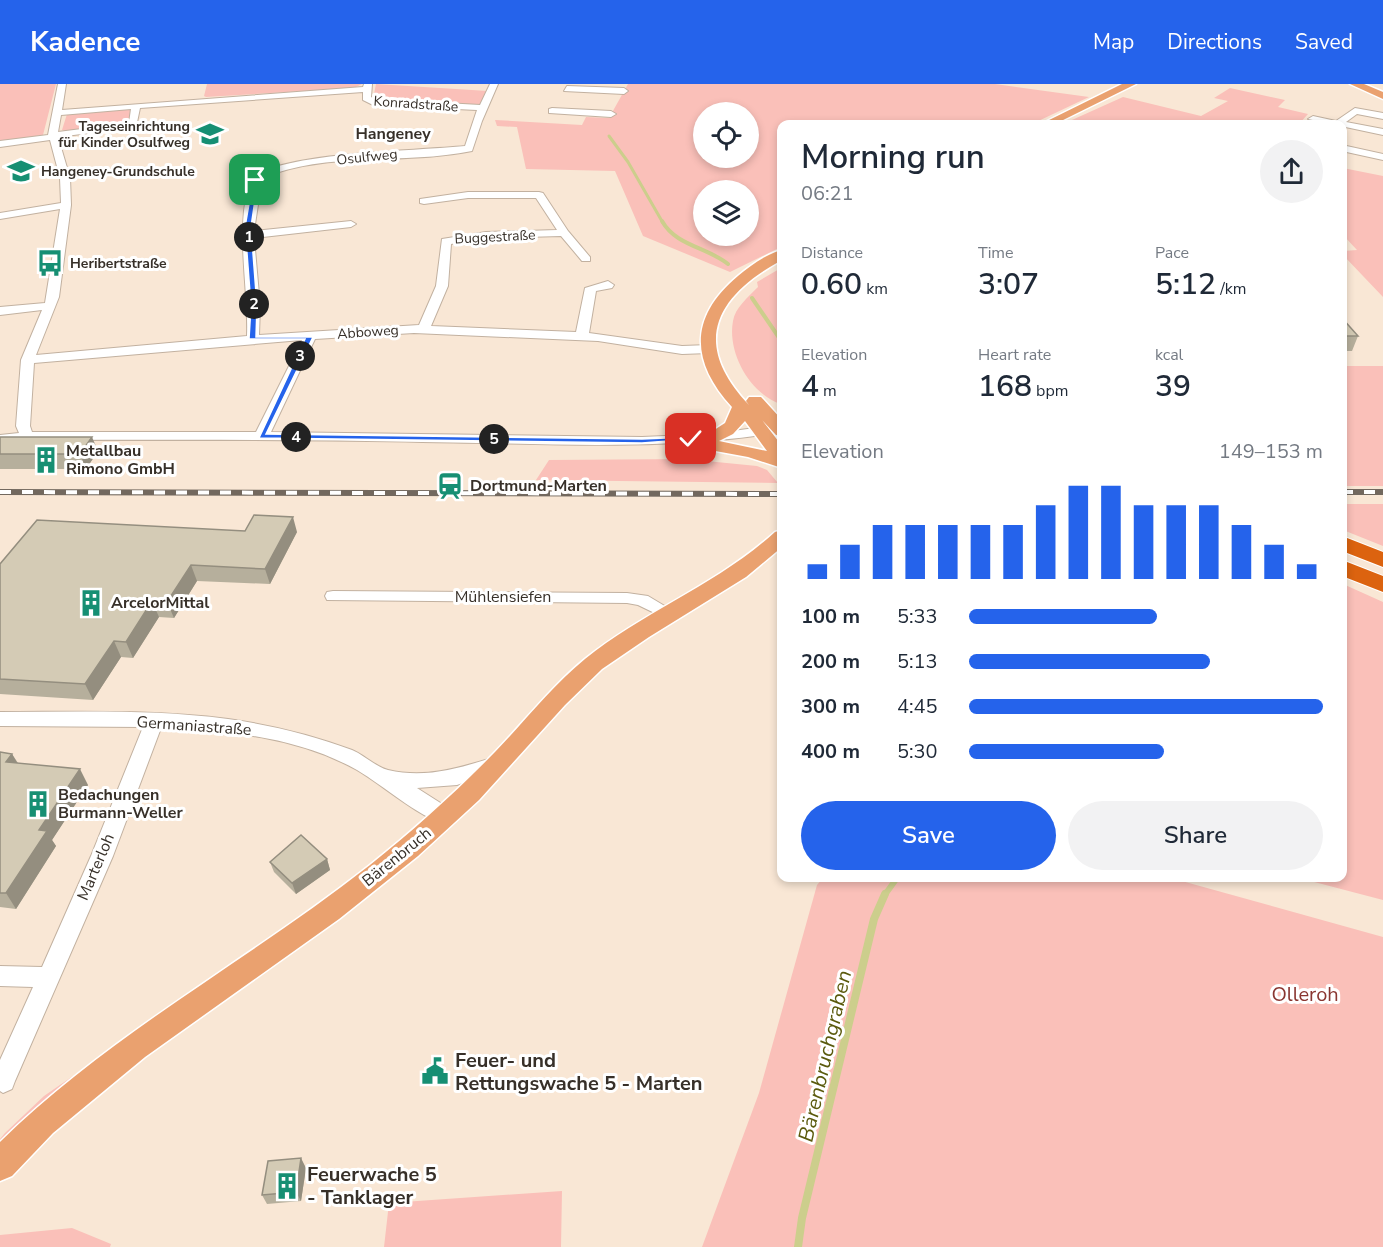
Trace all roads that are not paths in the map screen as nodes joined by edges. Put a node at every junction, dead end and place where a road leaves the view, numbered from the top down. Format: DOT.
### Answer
graph roads {
  1 [pos="62,84"];
  2 [pos="494,84"];
  3 [pos="1131,84"];
  4 [pos="1355,84"];
  5 [pos="367,86"];
  6 [pos="626,87"];
  7 [pos="567,88"];
  8 [pos="201,91"];
  9 [pos="1383,96"];
  10 [pos="196,100"];
  11 [pos="136,106"];
  12 [pos="483,108"];
  13 [pos="552,111"];
  14 [pos="56,114"];
  15 [pos="1383,116"];
  16 [pos="1313,119"];
  17 [pos="1055,120"];
  18 [pos="1320,120"];
  19 [pos="1343,120"];
  20 [pos="1347,125"];
  21 [pos="1383,132"];
  22 [pos="53,136"];
  23 [pos="0,144"];
  24 [pos="1347,149"];
  25 [pos="1383,157"];
  26 [pos="424,200"];
  27 [pos="66,205"];
  28 [pos="0,216"];
  29 [pos="351,224"];
  30 [pos="564,234"];
  31 [pos="248,235"];
  32 [pos="777,257"];
  33 [pos="586,259"];
  34 [pos="777,265"];
  35 [pos="608,285"];
  36 [pos="49,306"];
  37 [pos="0,311"];
  38 [pos="424,329"];
  39 [pos="582,336"];
  40 [pos="310,337"];
  41 [pos="253,339"];
  42 [pos="709,349"];
  43 [pos="28,360"];
  44 [pos="741,406"];
  45 [pos="775,435"];
  46 [pos="27,436"];
  47 [pos="261,437"];
  48 [pos="0,439"];
  49 [pos="714,442"];
  50 [pos="777,460"];
  51 [pos="777,540"];
  52 [pos="1347,545"];
  53 [pos="1383,560"];
  54 [pos="1347,569"];
  55 [pos="1383,585"];
  56 [pos="333,596"];
  57 [pos="669,614"];
  58 [pos="0,719"];
  59 [pos="154,722"];
  60 [pos="500,762"];
  61 [pos="380,775"];
  62 [pos="446,817"];
  63 [pos="0,976"];
  64 [pos="48,977"];
  65 [pos="3,1082"];
  66 [pos="0,1165"];
  1 -- 14 [label="street"];
  2 -- 12 [label="street, Osulfweg"];
  3 -- 17 [label="main road"];
  4 -- 9 [label="main road"];
  5 -- 10 [label="street"];
  5 -- 12 [label="street, Konradstraße"];
  6 -- 7 [label="street"];
  6 -- 13 [label="street"];
  8 -- 10 [label="street"];
  10 -- 11 [label="street"];
  11 -- 14 [label="street"];
  11 -- 22 [label="street"];
  12 -- 31 [label="street, Osulfweg"];
  14 -- 22 [label="street"];
  15 -- 19 [label="street"];
  16 -- 18 [label="street"];
  20 -- 21 [label="street"];
  22 -- 23 [label="street"];
  22 -- 27 [label="street"];
  24 -- 25 [label="street"];
  26 -- 30 [label="street"];
  27 -- 28 [label="street"];
  27 -- 36 [label="street"];
  29 -- 31 [label="street"];
  30 -- 33 [label="street"];
  30 -- 38 [label="street, Buggestraße"];
  31 -- 41 [label="street, Osulfweg"];
  32 -- 42 [label="main road"];
  34 -- 45 [label="main road"];
  35 -- 39 [label="street"];
  36 -- 37 [label="street"];
  36 -- 43 [label="street"];
  38 -- 39 [label="street, Abboweg"];
  38 -- 40 [label="street, Abboweg"];
  39 -- 42 [label="street, Abboweg"];
  40 -- 41 [label="street, Abboweg"];
  40 -- 47 [label="street"];
  41 -- 43 [label="street, Abboweg"];
  42 -- 44 [label="main road"];
  43 -- 46 [label="street"];
  44 -- 45 [label="main road"];
  44 -- 49 [label="main road"];
  45 -- 49 [label="street"];
  46 -- 47 [label="street"];
  46 -- 48 [label="street"];
  47 -- 49 [label="street"];
  49 -- 50 [label="main road"];
  51 -- 57 [label="main road, Bärenbruch"];
  52 -- 53 [label="highway"];
  54 -- 55 [label="highway"];
  56 -- 57 [label="street, Mühlensiefen"];
  57 -- 60 [label="main road, Bärenbruch"];
  58 -- 59 [label="street, Germaniastraße"];
  59 -- 61 [label="street, Germaniastraße"];
  59 -- 64 [label="street, Marterloh"];
  60 -- 61 [label="street, Germaniastraße"];
  60 -- 62 [label="main road, Bärenbruch"];
  61 -- 62 [label="street, Germaniastraße"];
  62 -- 66 [label="main road, Bärenbruch"];
  63 -- 64 [label="street"];
  64 -- 65 [label="street, Marterloh"];
}
